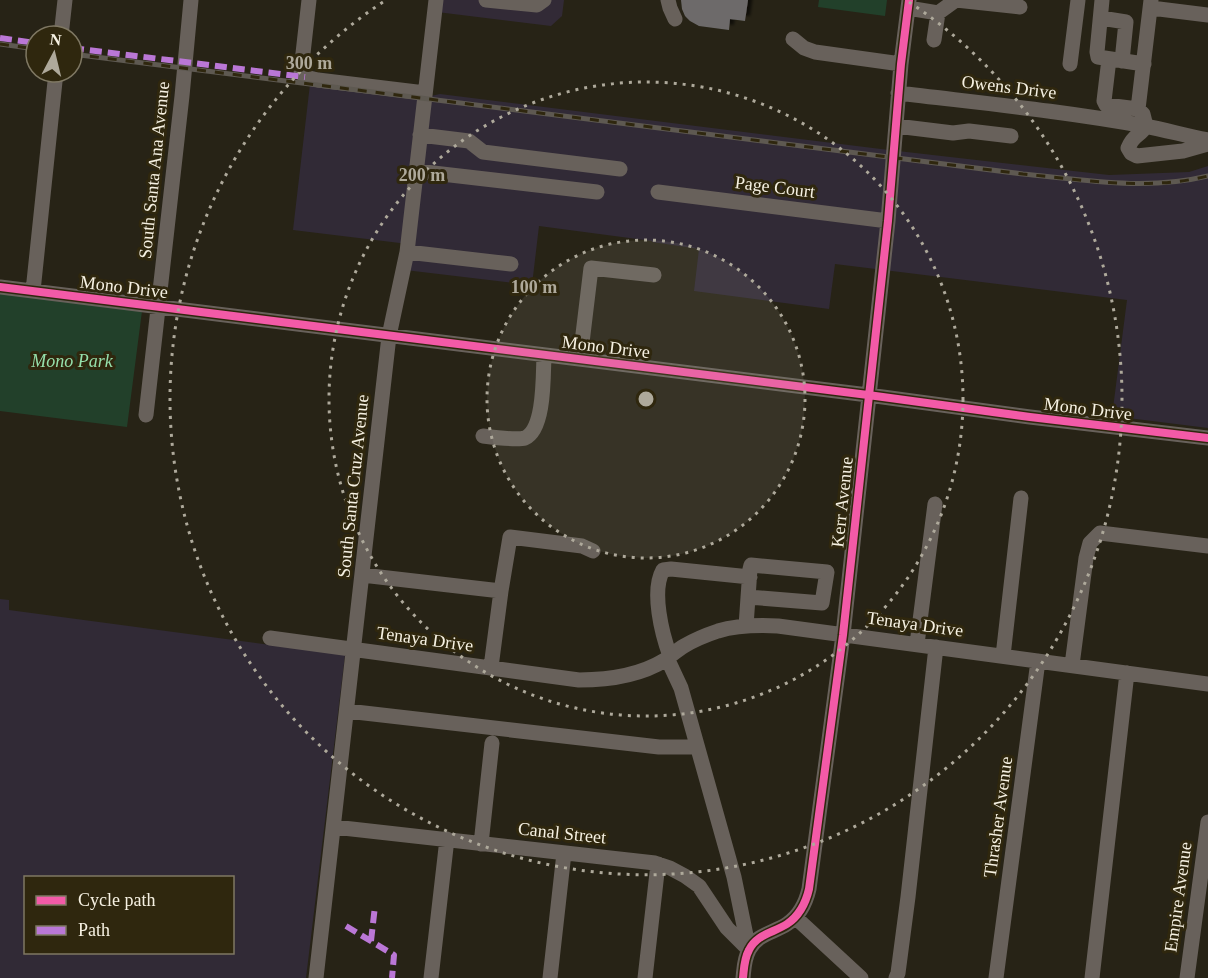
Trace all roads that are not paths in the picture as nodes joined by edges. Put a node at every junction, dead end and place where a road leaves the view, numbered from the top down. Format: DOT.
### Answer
graph roads {
  1 [pos="65,0"];
  2 [pos="191,0"];
  3 [pos="309,0"];
  4 [pos="436,0"];
  5 [pos="486,0"];
  6 [pos="544,0"];
  7 [pos="668,0"];
  8 [pos="1078,0"];
  9 [pos="1102,0"];
  10 [pos="909,4"];
  11 [pos="1151,4"];
  12 [pos="1020,8"];
  13 [pos="938,13"];
  14 [pos="1208,15"];
  15 [pos="1101,18"];
  16 [pos="675,19"];
  17 [pos="1126,22"];
  18 [pos="62,24"];
  19 [pos="1148,24"];
  20 [pos="793,39"];
  21 [pos="934,40"];
  22 [pos="1115,60"];
  23 [pos="901,64"];
  24 [pos="1070,64"];
  25 [pos="1144,64"];
  26 [pos="55,84"];
  27 [pos="425,93"];
  28 [pos="898,93"];
  29 [pos="1138,109"];
  30 [pos="896,126"];
  31 [pos="1146,126"];
  32 [pos="420,135"];
  33 [pos="1011,136"];
  34 [pos="1208,142"];
  35 [pos="620,169"];
  36 [pos="416,171"];
  37 [pos="597,192"];
  38 [pos="658,192"];
  39 [pos="888,221"];
  40 [pos="407,252"];
  41 [pos="512,264"];
  42 [pos="654,275"];
  43 [pos="0,286"];
  44 [pos="33,291"];
  45 [pos="158,306"];
  46 [pos="389,336"];
  47 [pos="544,355"];
  48 [pos="580,359"];
  49 [pos="868,395"];
  50 [pos="146,416"];
  51 [pos="483,436"];
  52 [pos="1208,438"];
  53 [pos="1022,498"];
  54 [pos="935,504"];
  55 [pos="1208,546"];
  56 [pos="593,551"];
  57 [pos="362,575"];
  58 [pos="750,577"];
  59 [pos="501,591"];
  60 [pos="748,597"];
  61 [pos="746,626"];
  62 [pos="843,635"];
  63 [pos="270,638"];
  64 [pos="917,644"];
  65 [pos="936,647"];
  66 [pos="354,650"];
  67 [pos="1003,656"];
  68 [pos="669,657"];
  69 [pos="1038,661"];
  70 [pos="1072,665"];
  71 [pos="491,668"];
  72 [pos="1127,673"];
  73 [pos="1208,684"];
  74 [pos="347,711"];
  75 [pos="492,743"];
  76 [pos="697,747"];
  77 [pos="1208,822"];
  78 [pos="334,827"];
  79 [pos="447,839"];
  80 [pos="481,844"];
  81 [pos="564,853"];
  82 [pos="658,864"];
  83 [pos="795,917"];
  84 [pos="749,950"];
  85 [pos="843,962"];
  86 [pos="316,978"];
  87 [pos="431,978"];
  88 [pos="550,978"];
  89 [pos="645,978"];
  90 [pos="743,978"];
  91 [pos="841,978"];
  92 [pos="861,978"];
  93 [pos="896,978"];
  94 [pos="996,978"];
  95 [pos="1092,978"];
  96 [pos="1187,978"];
  1 -- 18 [label="street"];
  2 -- 45 [label="street, South Santa Ana Avenue"];
  3 -- 27 [label="street"];
  4 -- 27 [label="street, South Santa Cruz Avenue"];
  5 -- 6 [label="street"];
  7 -- 16 [label="street"];
  8 -- 24 [label="street"];
  9 -- 15 [label="street"];
  10 -- 13 [label="street"];
  10 -- 23 [label="street, Kerr Avenue"];
  11 -- 14 [label="street"];
  11 -- 19 [label="street"];
  12 -- 13 [label="street"];
  13 -- 21 [label="street"];
  15 -- 17 [label="street"];
  15 -- 22 [label="street"];
  17 -- 19 [label="street"];
  17 -- 22 [label="street"];
  19 -- 25 [label="street"];
  20 -- 23 [label="street"];
  22 -- 25 [label="street"];
  22 -- 29 [label="street"];
  23 -- 28 [label="street, Kerr Avenue"];
  25 -- 29 [label="street"];
  26 -- 44 [label="street"];
  27 -- 32 [label="street, South Santa Cruz Avenue"];
  28 -- 30 [label="street, Kerr Avenue"];
  28 -- 31 [label="street, Owens Drive"];
  29 -- 31 [label="street"];
  30 -- 33 [label="street"];
  30 -- 39 [label="street, Kerr Avenue"];
  31 -- 34 [label="street, Owens Drive"];
  31 -- 34 [label="street"];
  32 -- 35 [label="street"];
  32 -- 36 [label="street, South Santa Cruz Avenue"];
  36 -- 37 [label="street"];
  36 -- 40 [label="street, South Santa Cruz Avenue"];
  38 -- 39 [label="street, Page Court"];
  39 -- 49 [label="street, Kerr Avenue"];
  40 -- 41 [label="street"];
  40 -- 46 [label="street, South Santa Cruz Avenue"];
  42 -- 48 [label="street"];
  43 -- 44 [label="street, Mono Drive"];
  44 -- 45 [label="street, Mono Drive"];
  45 -- 46 [label="street, Mono Drive"];
  45 -- 50 [label="street, South Santa Ana Avenue"];
  46 -- 47 [label="street, Mono Drive"];
  46 -- 57 [label="street, South Santa Cruz Avenue"];
  47 -- 48 [label="street, Mono Drive"];
  47 -- 51 [label="street"];
  48 -- 49 [label="street, Mono Drive"];
  49 -- 52 [label="street, Mono Drive"];
  49 -- 62 [label="street, Kerr Avenue"];
  53 -- 67 [label="street"];
  54 -- 64 [label="street"];
  55 -- 70 [label="street"];
  56 -- 59 [label="street"];
  57 -- 59 [label="street"];
  57 -- 66 [label="street, South Santa Cruz Avenue"];
  58 -- 60 [label="street"];
  58 -- 60 [label="street"];
  58 -- 68 [label="street"];
  59 -- 71 [label="street"];
  60 -- 61 [label="street"];
  61 -- 62 [label="street, Tenaya Drive"];
  61 -- 68 [label="street, Tenaya Drive"];
  62 -- 64 [label="street, Tenaya Drive"];
  62 -- 83 [label="street, Kerr Avenue"];
  63 -- 66 [label="street, Tenaya Drive"];
  64 -- 65 [label="street, Tenaya Drive"];
  65 -- 67 [label="street, Tenaya Drive"];
  65 -- 93 [label="street"];
  66 -- 71 [label="street, Tenaya Drive"];
  66 -- 74 [label="street, South Santa Cruz Avenue"];
  67 -- 69 [label="street, Tenaya Drive"];
  68 -- 71 [label="street, Tenaya Drive"];
  68 -- 76 [label="street"];
  69 -- 70 [label="street, Tenaya Drive"];
  69 -- 94 [label="street, Thrasher Avenue"];
  70 -- 72 [label="street, Tenaya Drive"];
  72 -- 73 [label="street, Tenaya Drive"];
  72 -- 95 [label="street"];
  74 -- 76 [label="street"];
  74 -- 78 [label="street, South Santa Cruz Avenue"];
  75 -- 80 [label="street"];
  76 -- 84 [label="street"];
  77 -- 96 [label="street, Empire Avenue"];
  78 -- 79 [label="street, Canal Street"];
  78 -- 86 [label="street, South Santa Cruz Avenue"];
  79 -- 80 [label="street, Canal Street"];
  79 -- 87 [label="street"];
  80 -- 81 [label="street, Canal Street"];
  81 -- 82 [label="street, Canal Street"];
  81 -- 88 [label="street"];
  82 -- 84 [label="street, Canal Street"];
  82 -- 89 [label="street"];
  83 -- 84 [label="street"];
  83 -- 85 [label="street"];
  84 -- 90 [label="street"];
  85 -- 91 [label="street"];
  85 -- 92 [label="street"];
}
